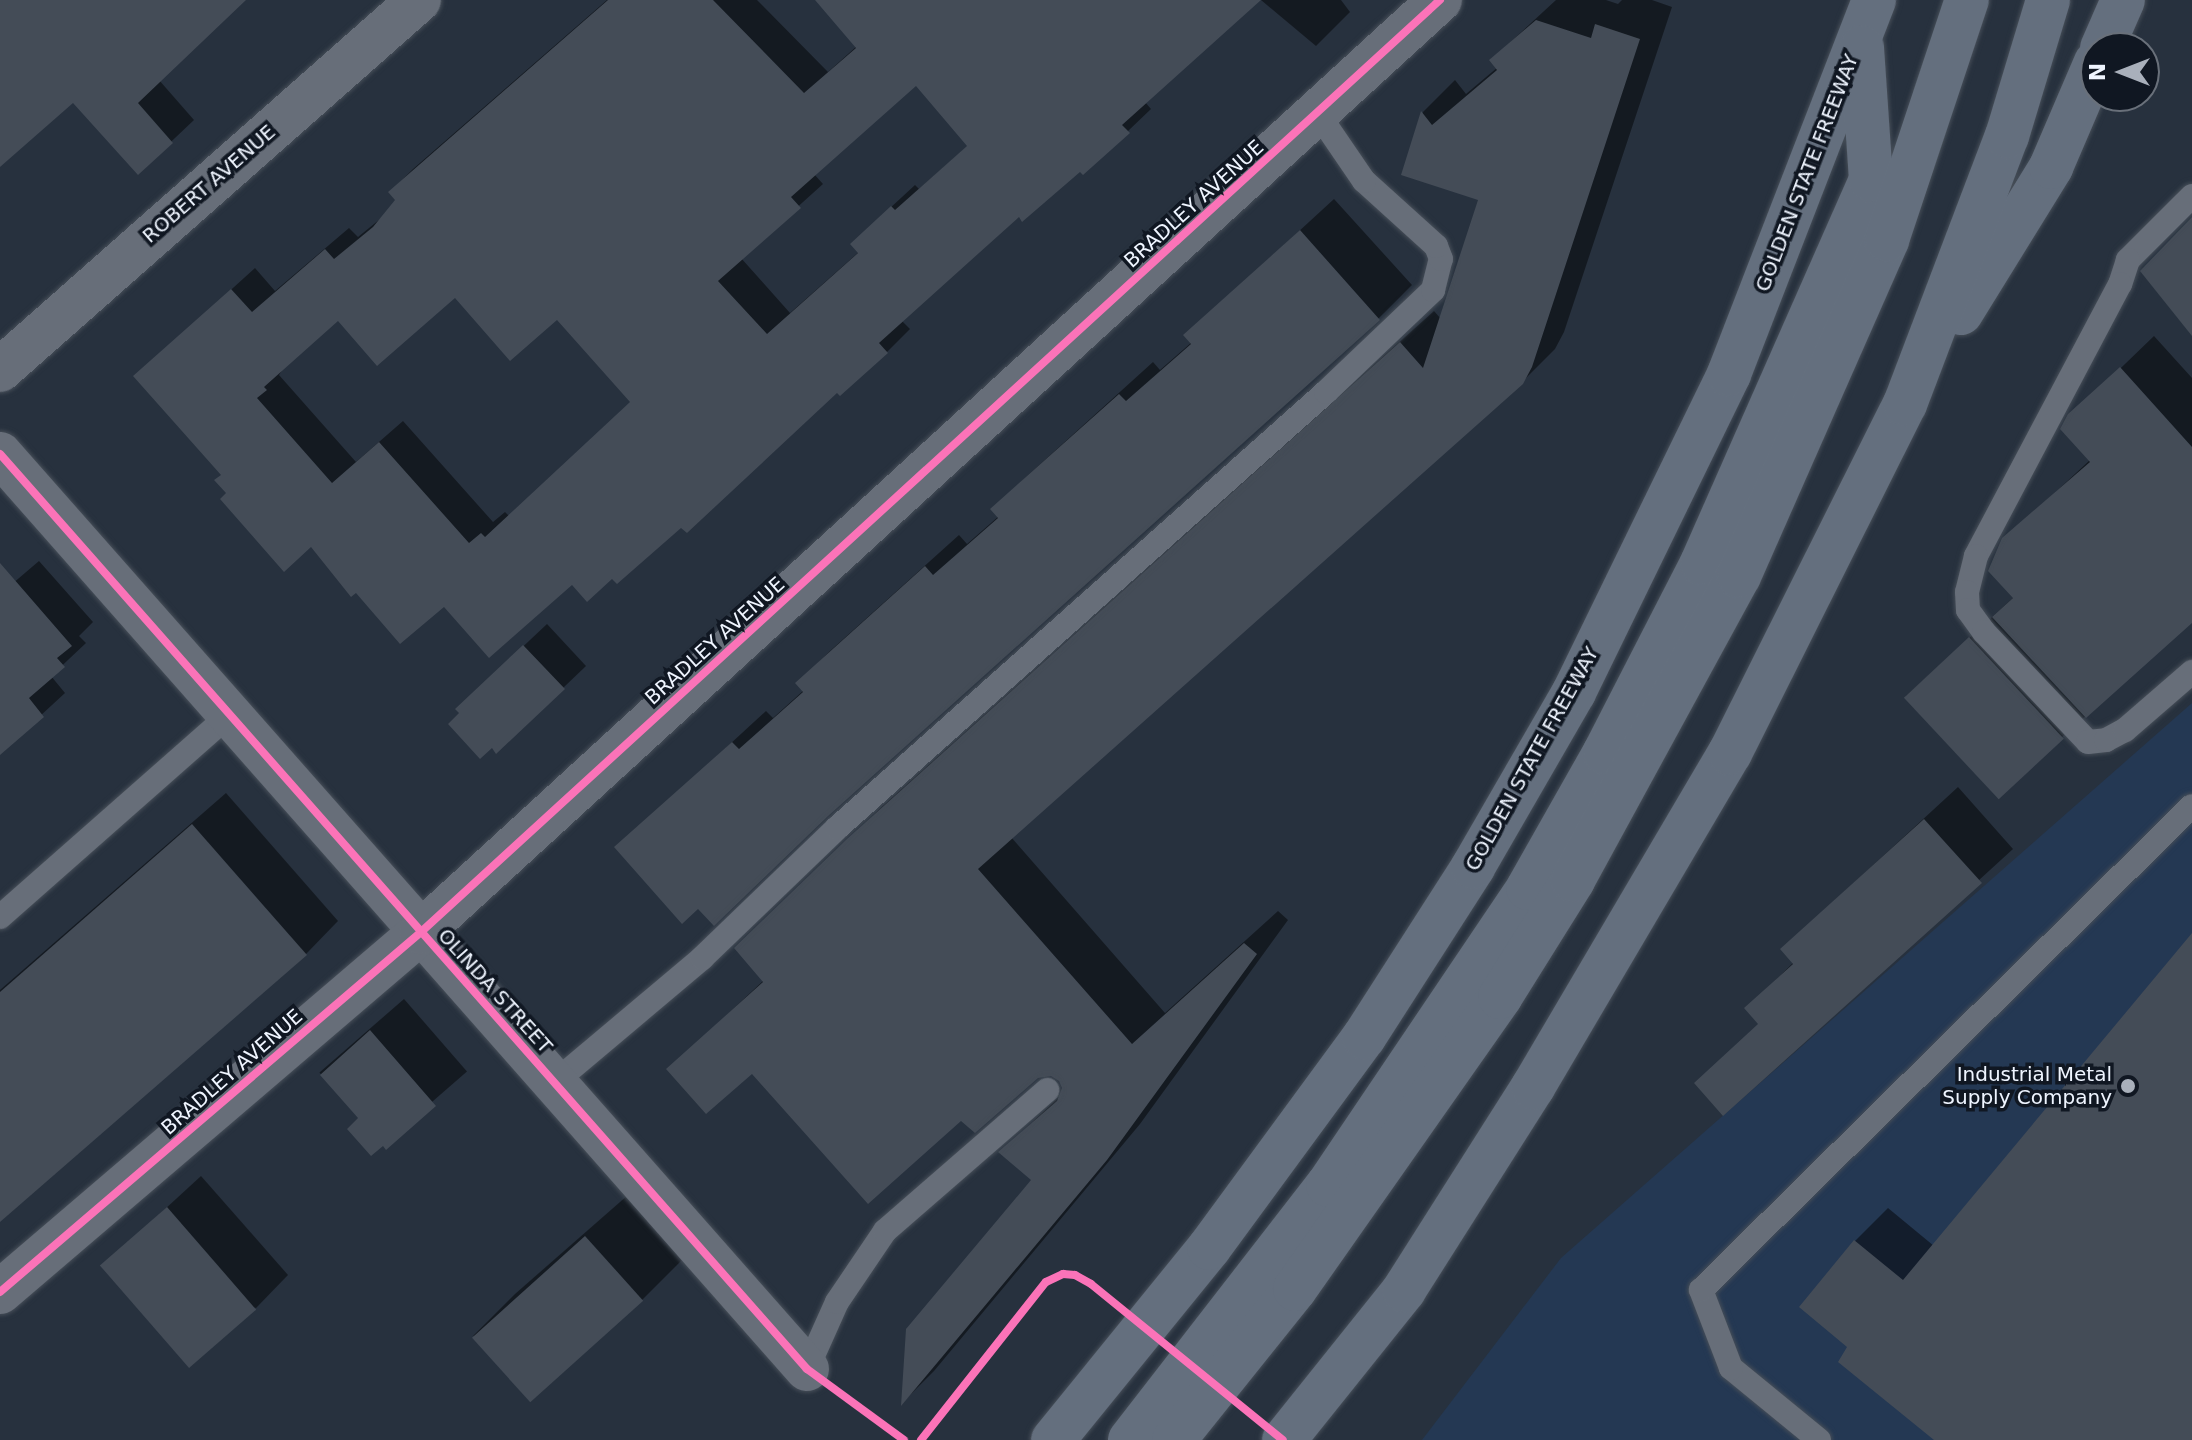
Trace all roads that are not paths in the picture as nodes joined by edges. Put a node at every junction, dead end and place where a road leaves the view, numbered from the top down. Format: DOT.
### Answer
graph roads {
  1 [pos="419,0"];
  2 [pos="1440,0"];
  3 [pos="1967,0"];
  4 [pos="2048,0"];
  5 [pos="2123,0"];
  6 [pos="1867,16"];
  7 [pos="2109,32"];
  8 [pos="2080,99"];
  9 [pos="1317,112"];
  10 [pos="2192,196"];
  11 [pos="0,370"];
  12 [pos="1905,404"];
  13 [pos="0,454"];
  14 [pos="2192,672"];
  15 [pos="228,716"];
  16 [pos="2192,806"];
  17 [pos="0,917"];
  18 [pos="421,932"];
  19 [pos="555,1082"];
  20 [pos="1047,1090"];
  21 [pos="0,1292"];
  22 [pos="807,1369"];
  23 [pos="1053,1440"];
  24 [pos="1130,1440"];
  25 [pos="1174,1440"];
  26 [pos="1284,1440"];
  27 [pos="1819,1440"];
  1 -- 11 [label="street, ROBERT AVENUE"];
  2 -- 9 [label="street, BRADLEY AVENUE"];
  3 -- 25 [label="highway"];
  4 -- 12 [label="highway"];
  5 -- 7 [label="highway"];
  6 -- 23 [label="highway, GOLDEN STATE FREEWAY"];
  6 -- 24 [label="highway"];
  8 -- 12 [label="highway"];
  9 -- 18 [label="street, BRADLEY AVENUE"];
  9 -- 19 [label="lane"];
  10 -- 14 [label="lane"];
  12 -- 26 [label="highway"];
  13 -- 15 [label="street, OLINDA STREET"];
  15 -- 17 [label="lane"];
  15 -- 18 [label="street, OLINDA STREET"];
  16 -- 27 [label="lane"];
  18 -- 19 [label="street, OLINDA STREET"];
  18 -- 21 [label="street, BRADLEY AVENUE"];
  19 -- 22 [label="street, OLINDA STREET"];
  20 -- 22 [label="lane"];
}
